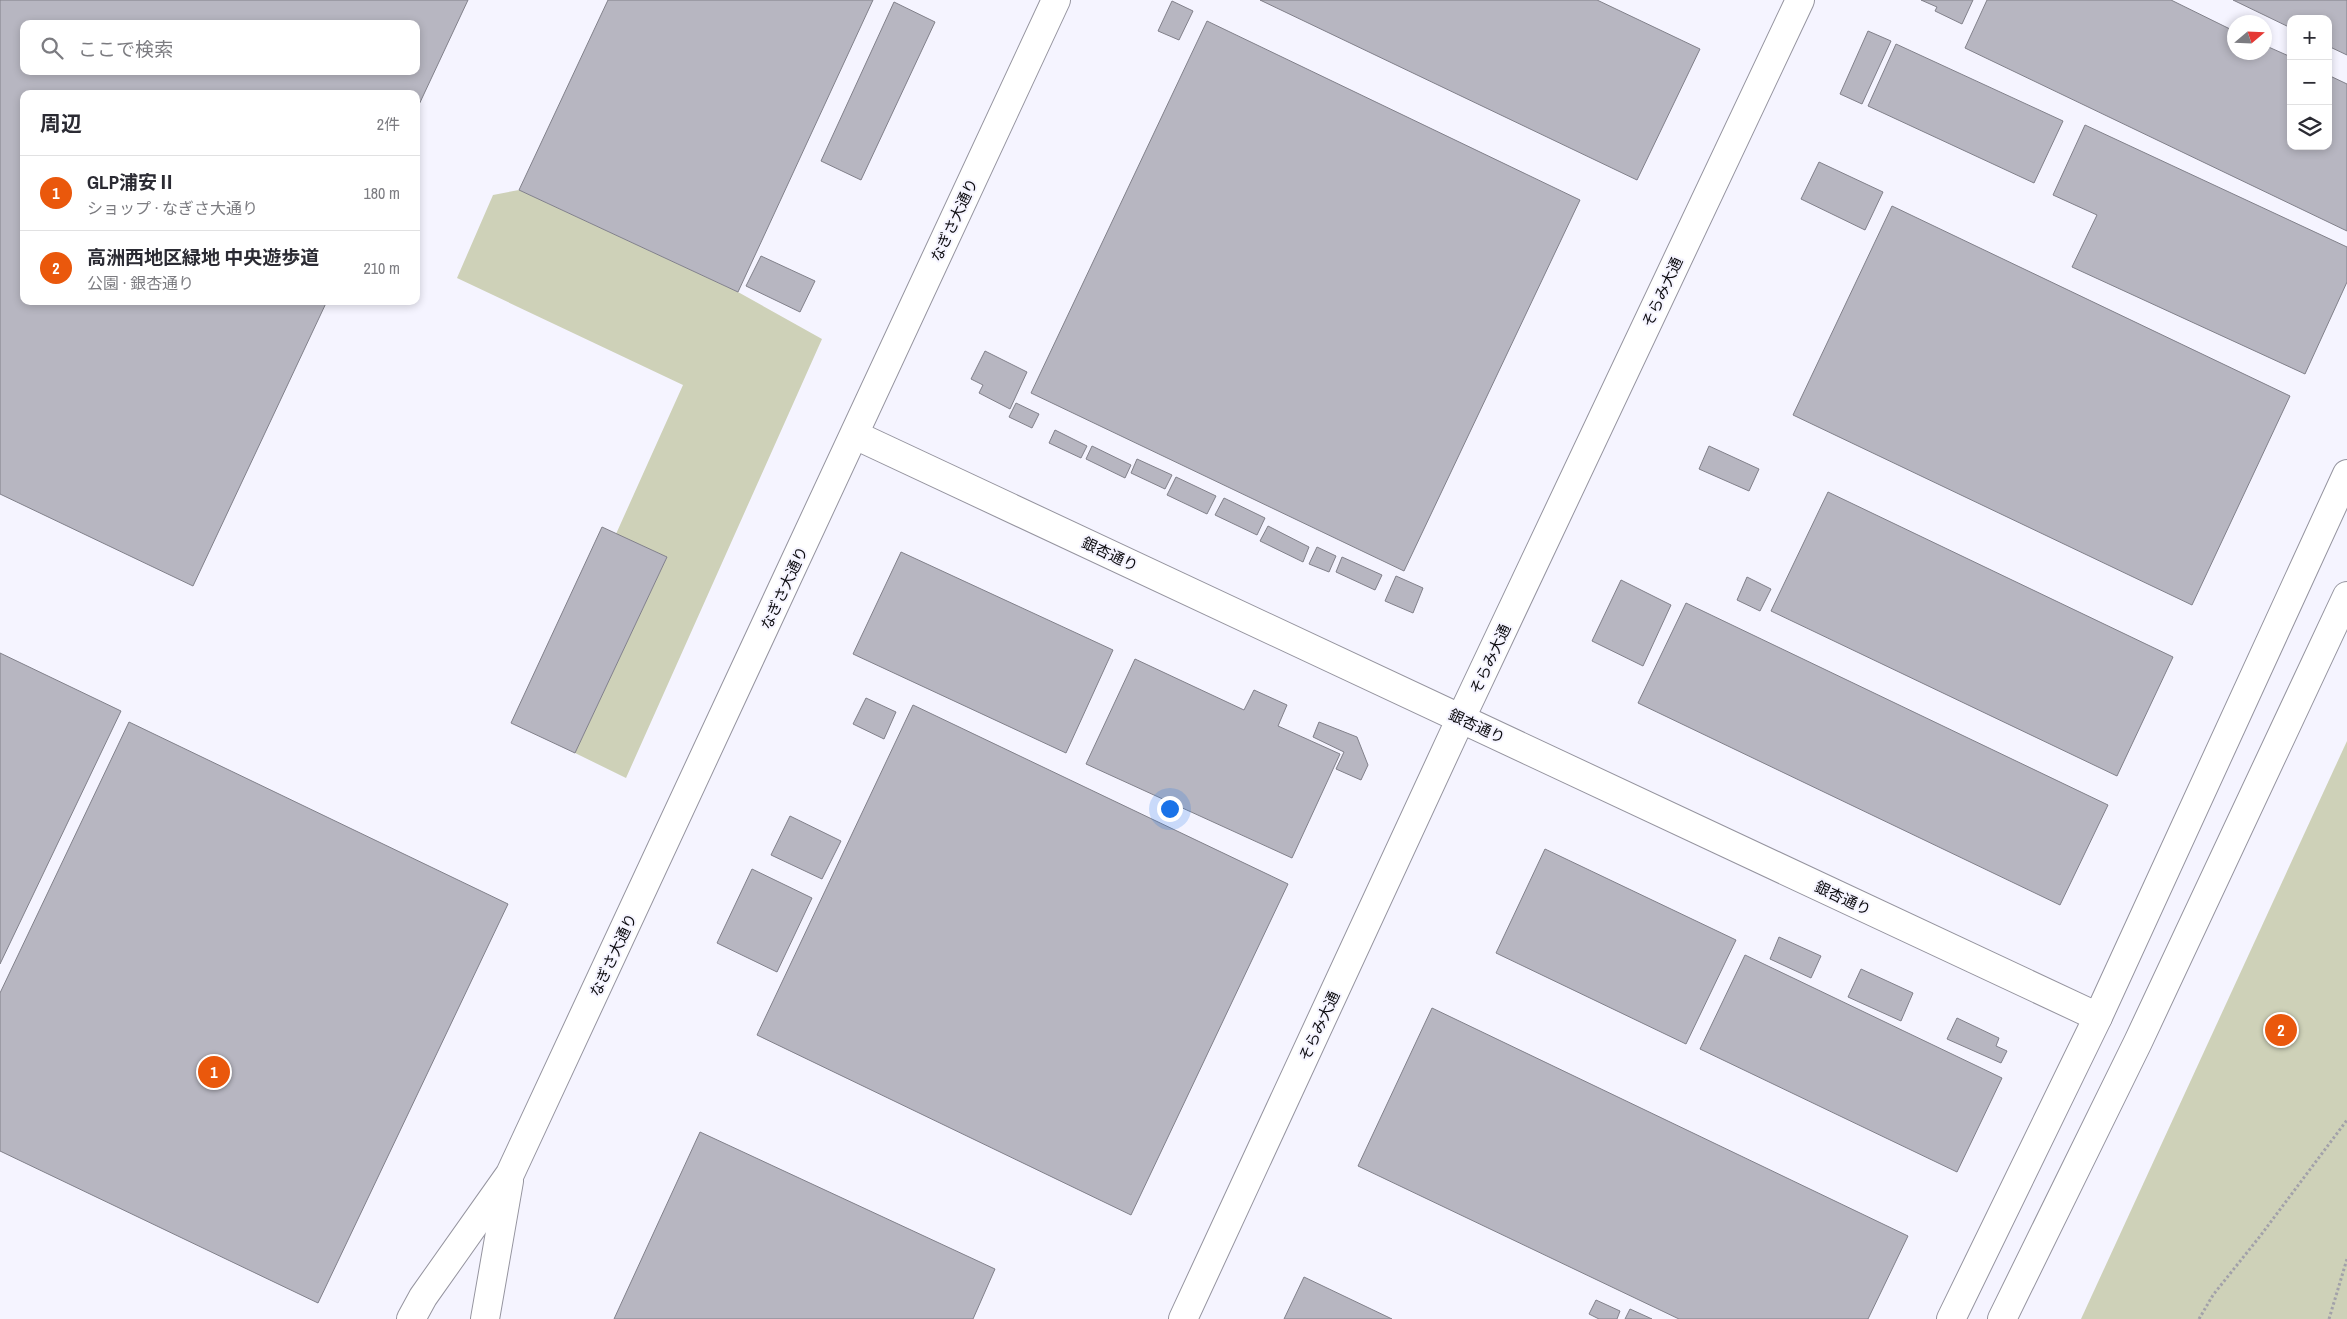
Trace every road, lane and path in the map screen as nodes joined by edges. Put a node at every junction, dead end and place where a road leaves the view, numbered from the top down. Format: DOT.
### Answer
graph roads {
  1 [pos="1056,0"];
  2 [pos="1800,0"];
  3 [pos="854,435"];
  4 [pos="2347,474"];
  5 [pos="2347,596"];
  6 [pos="1461,718"];
  7 [pos="2098,1017"];
  8 [pos="2347,1120"];
  9 [pos="510,1174"];
  10 [pos="2347,1260"];
  11 [pos="411,1319"];
  12 [pos="485,1319"];
  13 [pos="1183,1319"];
  14 [pos="1951,1319"];
  15 [pos="2002,1319"];
  16 [pos="2199,1319"];
  17 [pos="2329,1319"];
  1 -- 3 [label="street, なぎさ大通り"];
  2 -- 6 [label="street, そらみ大通"];
  3 -- 6 [label="street, 銀杏通り"];
  3 -- 9 [label="street, なぎさ大通り"];
  4 -- 7 [label="street"];
  5 -- 15 [label="street"];
  6 -- 7 [label="street, 銀杏通り"];
  6 -- 13 [label="street, そらみ大通"];
  7 -- 14 [label="street"];
  8 -- 16 [label="path"];
  9 -- 11 [label="street"];
  9 -- 12 [label="street"];
  10 -- 17 [label="path"];
}
